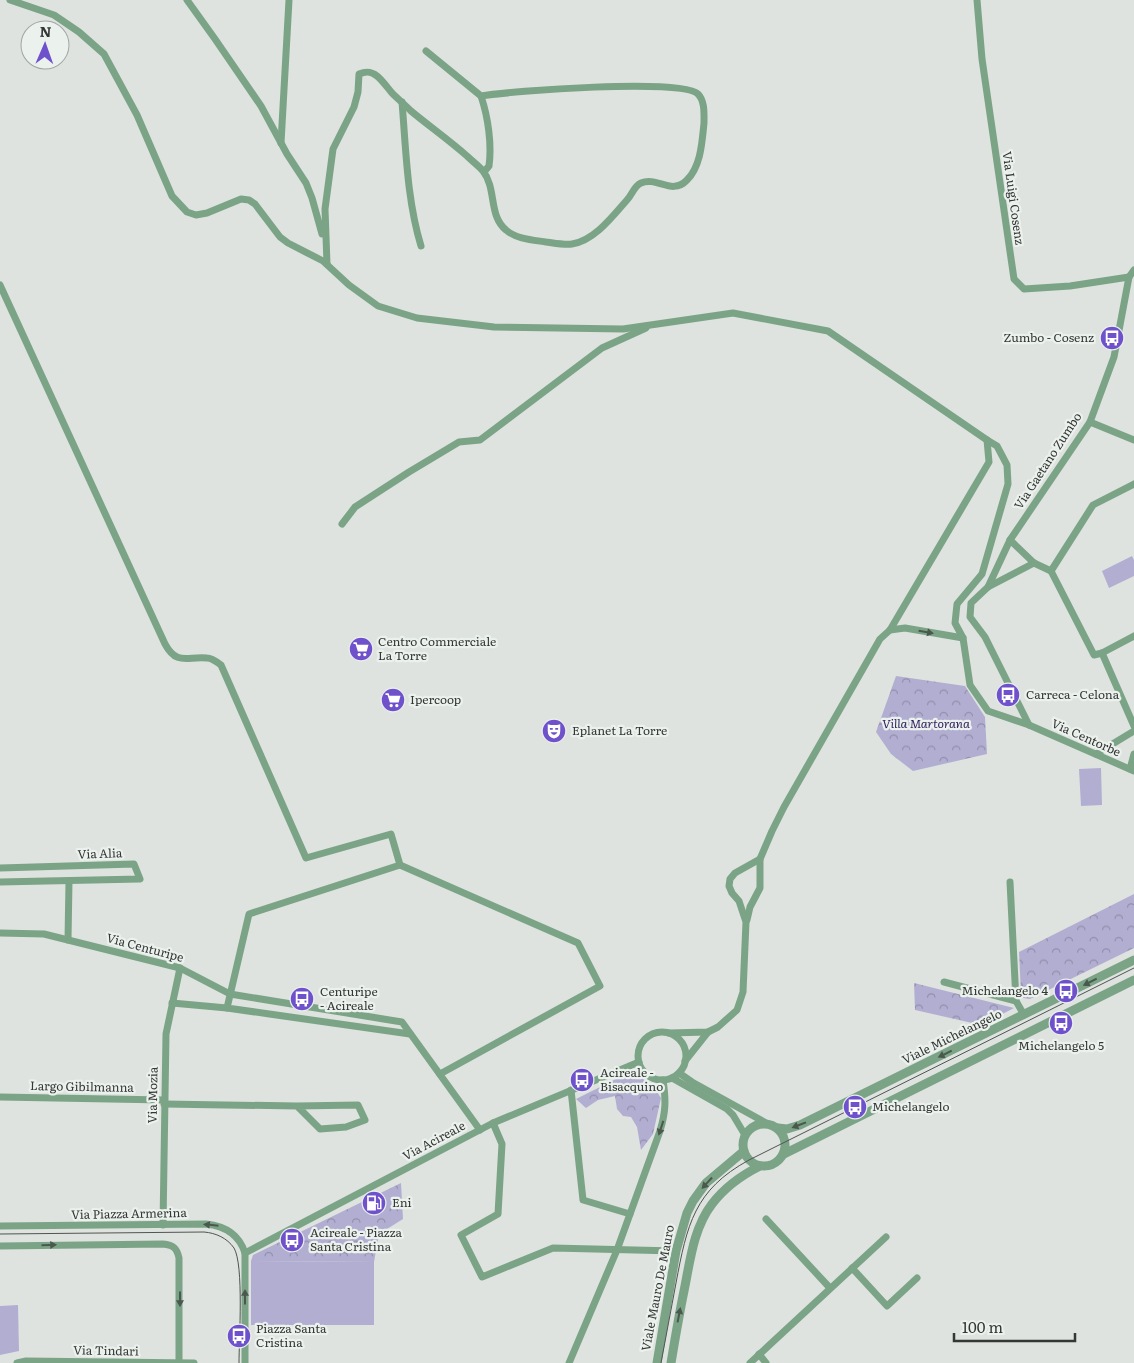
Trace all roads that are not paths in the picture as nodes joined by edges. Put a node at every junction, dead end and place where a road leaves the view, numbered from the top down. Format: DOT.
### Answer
graph roads {
  1 [pos="10,0"];
  2 [pos="187,0"];
  3 [pos="289,0"];
  4 [pos="977,0"];
  5 [pos="426,51"];
  6 [pos="481,96"];
  7 [pos="402,102"];
  8 [pos="281,144"];
  9 [pos="484,172"];
  10 [pos="422,246"];
  11 [pos="326,249"];
  12 [pos="327,264"];
  13 [pos="1134,270"];
  14 [pos="1129,277"];
  15 [pos="0,285"];
  16 [pos="656,324"];
  17 [pos="1090,422"];
  18 [pos="988,440"];
  19 [pos="1134,440"];
  20 [pos="1134,484"];
  21 [pos="342,524"];
  22 [pos="1010,540"];
  23 [pos="1034,564"];
  24 [pos="1051,571"];
  25 [pos="988,586"];
  26 [pos="890,630"];
  27 [pos="1134,636"];
  28 [pos="963,638"];
  29 [pos="1102,653"];
  30 [pos="1132,717"];
  31 [pos="1029,725"];
  32 [pos="1134,726"];
  33 [pos="1134,731"];
  34 [pos="1096,754"];
  35 [pos="1134,754"];
  36 [pos="1132,770"];
  37 [pos="760,859"];
  38 [pos="400,865"];
  39 [pos="0,868"];
  40 [pos="741,870"];
  41 [pos="69,881"];
  42 [pos="760,881"];
  43 [pos="0,882"];
  44 [pos="1010,882"];
  45 [pos="732,893"];
  46 [pos="756,895"];
  47 [pos="746,922"];
  48 [pos="0,932"];
  49 [pos="68,940"];
  50 [pos="1134,960"];
  51 [pos="180,968"];
  52 [pos="1134,980"];
  53 [pos="944,982"];
  54 [pos="230,994"];
  55 [pos="1016,1001"];
  56 [pos="172,1003"];
  57 [pos="227,1008"];
  58 [pos="1024,1015"];
  59 [pos="708,1032"];
  60 [pos="669,1033"];
  61 [pos="410,1034"];
  62 [pos="685,1061"];
  63 [pos="639,1062"];
  64 [pos="679,1073"];
  65 [pos="440,1074"];
  66 [pos="672,1078"];
  67 [pos="663,1080"];
  68 [pos="571,1090"];
  69 [pos="0,1097"];
  70 [pos="164,1102"];
  71 [pos="297,1106"];
  72 [pos="494,1123"];
  73 [pos="768,1124"];
  74 [pos="778,1128"];
  75 [pos="480,1130"];
  76 [pos="745,1135"];
  77 [pos="744,1151"];
  78 [pos="784,1154"];
  79 [pos="760,1166"];
  80 [pos="630,1214"];
  81 [pos="766,1219"];
  82 [pos="163,1225"];
  83 [pos="0,1226"];
  84 [pos="886,1237"];
  85 [pos="0,1246"];
  86 [pos="617,1250"];
  87 [pos="676,1251"];
  88 [pos="245,1253"];
  89 [pos="852,1268"];
  90 [pos="918,1278"];
  91 [pos="830,1288"];
  92 [pos="759,1354"];
  93 [pos="17,1363"];
  94 [pos="179,1363"];
  95 [pos="194,1363"];
  96 [pos="245,1363"];
  97 [pos="569,1363"];
  98 [pos="657,1363"];
  99 [pos="671,1363"];
  100 [pos="750,1363"];
  101 [pos="766,1363"];
  1 -- 12 [label="street, Via Centorbe"];
  2 -- 8 [label="street"];
  3 -- 8 [label="street"];
  4 -- 14 [label="street, Via Luigi Cosenz"];
  5 -- 6 [label="street"];
  6 -- 9 [label="street"];
  6 -- 9 [label="street"];
  7 -- 9 [label="street"];
  7 -- 10 [label="street"];
  7 -- 11 [label="street"];
  8 -- 11 [label="street"];
  11 -- 12 [label="street"];
  12 -- 16 [label="street, Via Centorbe"];
  13 -- 14 [label="street"];
  14 -- 17 [label="street, Via Gaetano Zumbo"];
  15 -- 38 [label="street"];
  16 -- 18 [label="street, Via Centorbe"];
  16 -- 21 [label="street"];
  17 -- 19 [label="street"];
  17 -- 22 [label="street, Via Gaetano Zumbo"];
  18 -- 26 [label="street"];
  18 -- 28 [label="street, Via Centorbe"];
  20 -- 24 [label="street"];
  22 -- 23 [label="street"];
  22 -- 25 [label="street, Via Gaetano Zumbo"];
  23 -- 24 [label="street"];
  23 -- 25 [label="street"];
  24 -- 29 [label="street"];
  25 -- 31 [label="street"];
  26 -- 28 [label="street, one-way"];
  26 -- 37 [label="street"];
  27 -- 29 [label="street"];
  28 -- 31 [label="street, Via Centorbe"];
  29 -- 30 [label="street"];
  30 -- 32 [label="street"];
  31 -- 34 [label="street, Via Centorbe"];
  33 -- 34 [label="street"];
  34 -- 36 [label="street, Via Centorbe"];
  35 -- 36 [label="street"];
  37 -- 40 [label="street"];
  37 -- 42 [label="street"];
  38 -- 54 [label="street"];
  38 -- 65 [label="street"];
  39 -- 41 [label="street, Via Alia"];
  40 -- 42 [label="street"];
  40 -- 45 [label="street"];
  41 -- 43 [label="street, Via Alia"];
  41 -- 49 [label="street"];
  42 -- 46 [label="street"];
  44 -- 55 [label="street"];
  45 -- 46 [label="street"];
  45 -- 47 [label="street"];
  46 -- 47 [label="street"];
  47 -- 59 [label="street"];
  48 -- 49 [label="street, Via Centuripe"];
  49 -- 51 [label="street, Via Centuripe"];
  50 -- 58 [label="street, Viale Michelangelo, one-way"];
  51 -- 54 [label="street, Via Centuripe"];
  51 -- 56 [label="street, Via Mozia"];
  52 -- 78 [label="street"];
  53 -- 55 [label="street"];
  54 -- 57 [label="street"];
  54 -- 61 [label="street, Via Centuripe"];
  55 -- 58 [label="street"];
  56 -- 57 [label="street"];
  56 -- 70 [label="street, Via Mozia"];
  57 -- 61 [label="street"];
  58 -- 74 [label="street, Viale Michelangelo, one-way"];
  59 -- 60 [label="street"];
  59 -- 62 [label="street"];
  60 -- 62 [label="street"];
  60 -- 63 [label="street"];
  61 -- 65 [label="street, Via Centuripe"];
  62 -- 64 [label="street"];
  63 -- 67 [label="street"];
  63 -- 68 [label="street, Via Acireale"];
  64 -- 66 [label="street"];
  64 -- 73 [label="street"];
  65 -- 75 [label="street, Via Centuripe"];
  66 -- 67 [label="street"];
  66 -- 76 [label="street"];
  67 -- 80 [label="street, one-way"];
  68 -- 72 [label="street, Via Acireale"];
  68 -- 80 [label="street"];
  69 -- 70 [label="street, Largo Gibilmanna"];
  70 -- 71 [label="street, Largo Gibilmanna"];
  70 -- 82 [label="street, Via Mozia"];
  71 -- 71 [label="street, Largo Gibilmanna"];
  72 -- 75 [label="street, Via Acireale"];
  72 -- 86 [label="street"];
  73 -- 74 [label="street"];
  73 -- 76 [label="street"];
  74 -- 78 [label="street"];
  75 -- 88 [label="street, Via Acireale"];
  76 -- 77 [label="street"];
  77 -- 79 [label="street"];
  77 -- 87 [label="street, Viale Mauro De Mauro, one-way"];
  78 -- 79 [label="street"];
  99 -- 79 [label="street, Viale Mauro De Mauro, one-way"];
  80 -- 86 [label="street"];
  81 -- 91 [label="street"];
  82 -- 83 [label="street, Via Piazza Armerina"];
  88 -- 82 [label="street, Via Piazza Armerina, one-way"];
  84 -- 89 [label="street"];
  85 -- 94 [label="street, one-way"];
  86 -- 87 [label="street"];
  86 -- 97 [label="street"];
  87 -- 98 [label="street, Viale Mauro De Mauro"];
  96 -- 88 [label="street, one-way"];
  89 -- 90 [label="street"];
  89 -- 91 [label="street"];
  91 -- 92 [label="street"];
  92 -- 100 [label="street"];
  92 -- 101 [label="street"];
  93 -- 94 [label="street, Via Tindari"];
  94 -- 95 [label="street, Via Tindari"];
}
